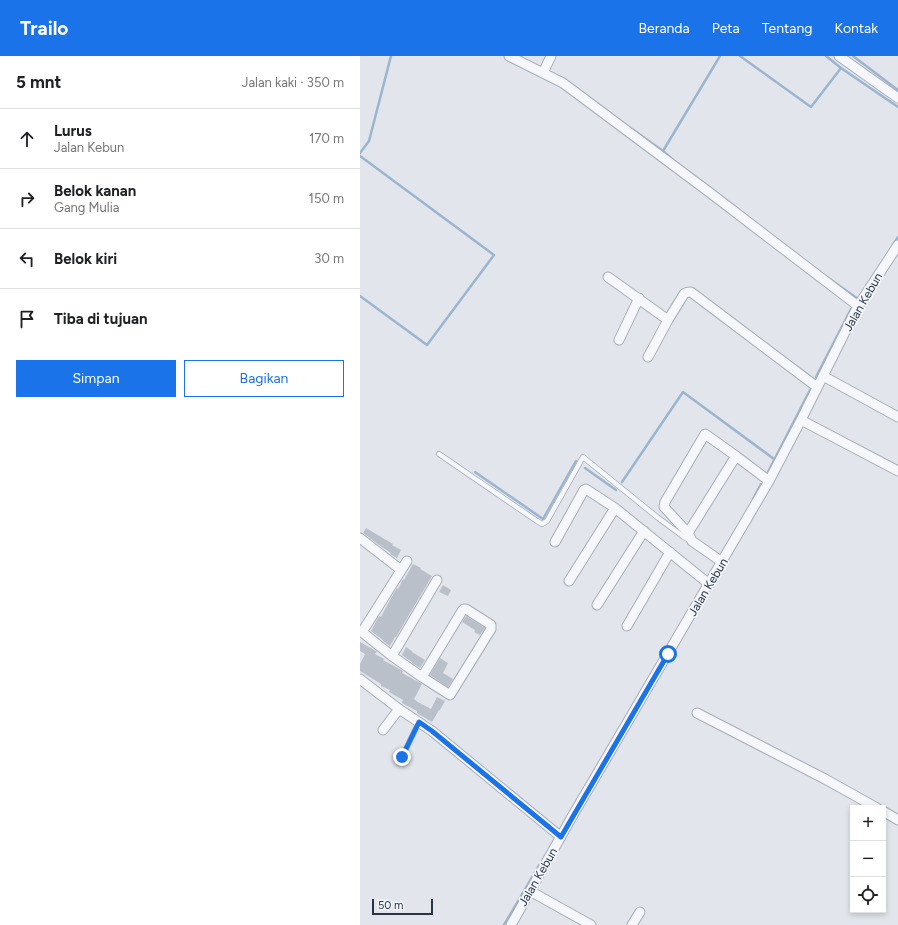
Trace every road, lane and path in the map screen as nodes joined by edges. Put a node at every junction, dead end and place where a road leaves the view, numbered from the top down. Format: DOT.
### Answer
graph roads {
  1 [pos="509,56"];
  2 [pos="551,56"];
  3 [pos="839,56"];
  4 [pos="543,73"];
  5 [pos="898,98"];
  6 [pos="898,245"];
  7 [pos="608,277"];
  8 [pos="639,298"];
  9 [pos="858,306"];
  10 [pos="668,320"];
  11 [pos="619,340"];
  12 [pos="648,357"];
  13 [pos="823,376"];
  14 [pos="817,387"];
  15 [pos="898,416"];
  16 [pos="801,420"];
  17 [pos="439,454"];
  18 [pos="736,456"];
  19 [pos="898,471"];
  20 [pos="769,481"];
  21 [pos="616,508"];
  22 [pos="644,531"];
  23 [pos="690,537"];
  24 [pos="360,538"];
  25 [pos="555,542"];
  26 [pos="670,552"];
  27 [pos="407,561"];
  28 [pos="722,562"];
  29 [pos="401,570"];
  30 [pos="437,580"];
  31 [pos="569,581"];
  32 [pos="709,584"];
  33 [pos="597,605"];
  34 [pos="626,626"];
  35 [pos="361,631"];
  36 [pos="392,656"];
  37 [pos="422,677"];
  38 [pos="360,679"];
  39 [pos="399,709"];
  40 [pos="698,713"];
  41 [pos="419,722"];
  42 [pos="383,730"];
  43 [pos="402,757"];
  44 [pos="872,805"];
  45 [pos="886,813"];
  46 [pos="898,820"];
  47 [pos="561,837"];
  48 [pos="530,891"];
  49 [pos="640,912"];
  50 [pos="577,922"];
  51 [pos="510,925"];
  52 [pos="591,925"];
  53 [pos="632,925"];
  1 -- 4 [label="street"];
  2 -- 4 [label="street"];
  3 -- 5 [label="street"];
  4 -- 9 [label="street"];
  6 -- 9 [label="street, Jalan Kebun"];
  7 -- 8 [label="street"];
  8 -- 10 [label="street"];
  8 -- 11 [label="street"];
  9 -- 13 [label="street, Jalan Kebun"];
  10 -- 12 [label="street"];
  10 -- 14 [label="street"];
  13 -- 14 [label="street, Jalan Kebun"];
  13 -- 15 [label="street"];
  14 -- 16 [label="street, Jalan Kebun"];
  16 -- 19 [label="street"];
  16 -- 20 [label="street, Jalan Kebun"];
  17 -- 23 [label="lane"];
  18 -- 20 [label="street"];
  18 -- 23 [label="street"];
  18 -- 23 [label="street"];
  20 -- 28 [label="street, Jalan Kebun"];
  21 -- 22 [label="street"];
  21 -- 25 [label="street"];
  21 -- 31 [label="street"];
  22 -- 26 [label="street"];
  22 -- 33 [label="street"];
  23 -- 28 [label="street"];
  24 -- 29 [label="street"];
  26 -- 32 [label="street"];
  26 -- 34 [label="street"];
  27 -- 29 [label="street"];
  28 -- 32 [label="street, Jalan Kebun"];
  29 -- 35 [label="street"];
  30 -- 36 [label="street"];
  32 -- 47 [label="street, Jalan Kebun"];
  35 -- 36 [label="street"];
  36 -- 37 [label="street"];
  37 -- 37 [label="street"];
  38 -- 39 [label="street"];
  39 -- 41 [label="street"];
  39 -- 42 [label="street"];
  40 -- 44 [label="street"];
  41 -- 43 [label="lane"];
  41 -- 47 [label="street"];
  45 -- 46 [label="street"];
  47 -- 48 [label="street, Jalan Kebun"];
  48 -- 50 [label="street"];
  48 -- 51 [label="street, Jalan Kebun"];
  49 -- 53 [label="street"];
  50 -- 52 [label="street"];
}
